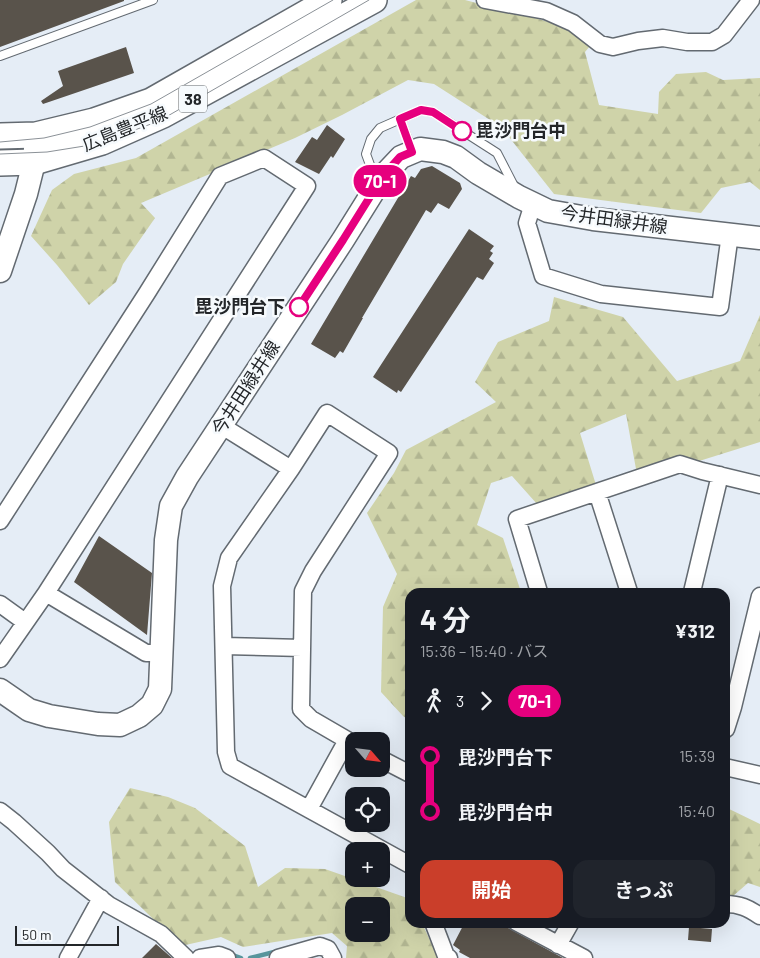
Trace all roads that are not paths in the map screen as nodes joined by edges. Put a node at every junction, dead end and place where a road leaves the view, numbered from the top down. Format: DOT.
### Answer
graph roads {
  1 [pos="153,0"];
  2 [pos="329,0"];
  3 [pos="374,0"];
  4 [pos="485,0"];
  5 [pos="751,0"];
  6 [pos="0,56"];
  7 [pos="400,119"];
  8 [pos="36,135"];
  9 [pos="0,136"];
  10 [pos="412,152"];
  11 [pos="34,162"];
  12 [pos="0,163"];
  13 [pos="377,185"];
  14 [pos="526,201"];
  15 [pos="730,234"];
  16 [pos="760,238"];
  17 [pos="0,271"];
  18 [pos="222,426"];
  19 [pos="291,469"];
  20 [pos="720,475"];
  21 [pos="760,485"];
  22 [pos="597,492"];
  23 [pos="0,521"];
  24 [pos="538,588"];
  25 [pos="628,588"];
  26 [pos="693,588"];
  27 [pos="46,593"];
  28 [pos="760,596"];
  29 [pos="0,604"];
  30 [pos="25,622"];
  31 [pos="224,646"];
  32 [pos="302,648"];
  33 [pos="162,653"];
  34 [pos="0,659"];
  35 [pos="0,690"];
  36 [pos="730,716"];
  37 [pos="345,739"];
  38 [pos="345,750"];
  39 [pos="390,764"];
  40 [pos="730,768"];
  41 [pos="405,771"];
  42 [pos="760,775"];
  43 [pos="310,809"];
  44 [pos="0,811"];
  45 [pos="405,862"];
  46 [pos="101,898"];
  47 [pos="730,904"];
  48 [pos="760,916"];
  49 [pos="435,928"];
  50 [pos="527,928"];
  51 [pos="568,928"];
  52 [pos="558,945"];
  53 [pos="68,958"];
  54 [pos="186,958"];
  55 [pos="200,958"];
  56 [pos="227,958"];
  57 [pos="278,958"];
  58 [pos="333,958"];
  59 [pos="449,958"];
  60 [pos="584,958"];
  1 -- 6 [label="lane"];
  2 -- 8 [label="main road, 広島豊平線 / 38"];
  3 -- 11 [label="main road, 広島豊平線 / 38"];
  4 -- 5 [label="street"];
  7 -- 10 [label="lane"];
  7 -- 13 [label="lane"];
  7 -- 14 [label="lane"];
  8 -- 9 [label="main road, 広島豊平線 / 38"];
  8 -- 11 [label="main road"];
  10 -- 13 [label="main road, 今井田緑井線"];
  10 -- 14 [label="main road, 今井田緑井線"];
  11 -- 12 [label="main road, 広島豊平線 / 38"];
  11 -- 17 [label="main road"];
  13 -- 18 [label="main road, 今井田緑井線"];
  14 -- 15 [label="main road, 今井田緑井線"];
  14 -- 15 [label="street"];
  15 -- 16 [label="main road, 今井田緑井線"];
  18 -- 19 [label="street"];
  18 -- 33 [label="main road, 今井田緑井線"];
  19 -- 31 [label="street"];
  19 -- 32 [label="street"];
  20 -- 21 [label="street"];
  20 -- 22 [label="street"];
  20 -- 26 [label="street"];
  22 -- 24 [label="street"];
  22 -- 25 [label="street"];
  23 -- 27 [label="street"];
  27 -- 30 [label="street"];
  27 -- 33 [label="street"];
  28 -- 36 [label="street"];
  29 -- 30 [label="street"];
  30 -- 34 [label="street"];
  31 -- 32 [label="street"];
  31 -- 43 [label="street"];
  32 -- 37 [label="street"];
  33 -- 35 [label="main road, 今井田緑井線"];
  38 -- 43 [label="street"];
  39 -- 41 [label="street"];
  40 -- 42 [label="street"];
  43 -- 45 [label="street"];
  44 -- 46 [label="street"];
  46 -- 53 [label="street"];
  46 -- 54 [label="street"];
  47 -- 48 [label="street"];
  49 -- 59 [label="street"];
  50 -- 52 [label="street"];
  51 -- 52 [label="street"];
  52 -- 60 [label="street"];
  55 -- 56 [label="street"];
  57 -- 58 [label="street"];
}
